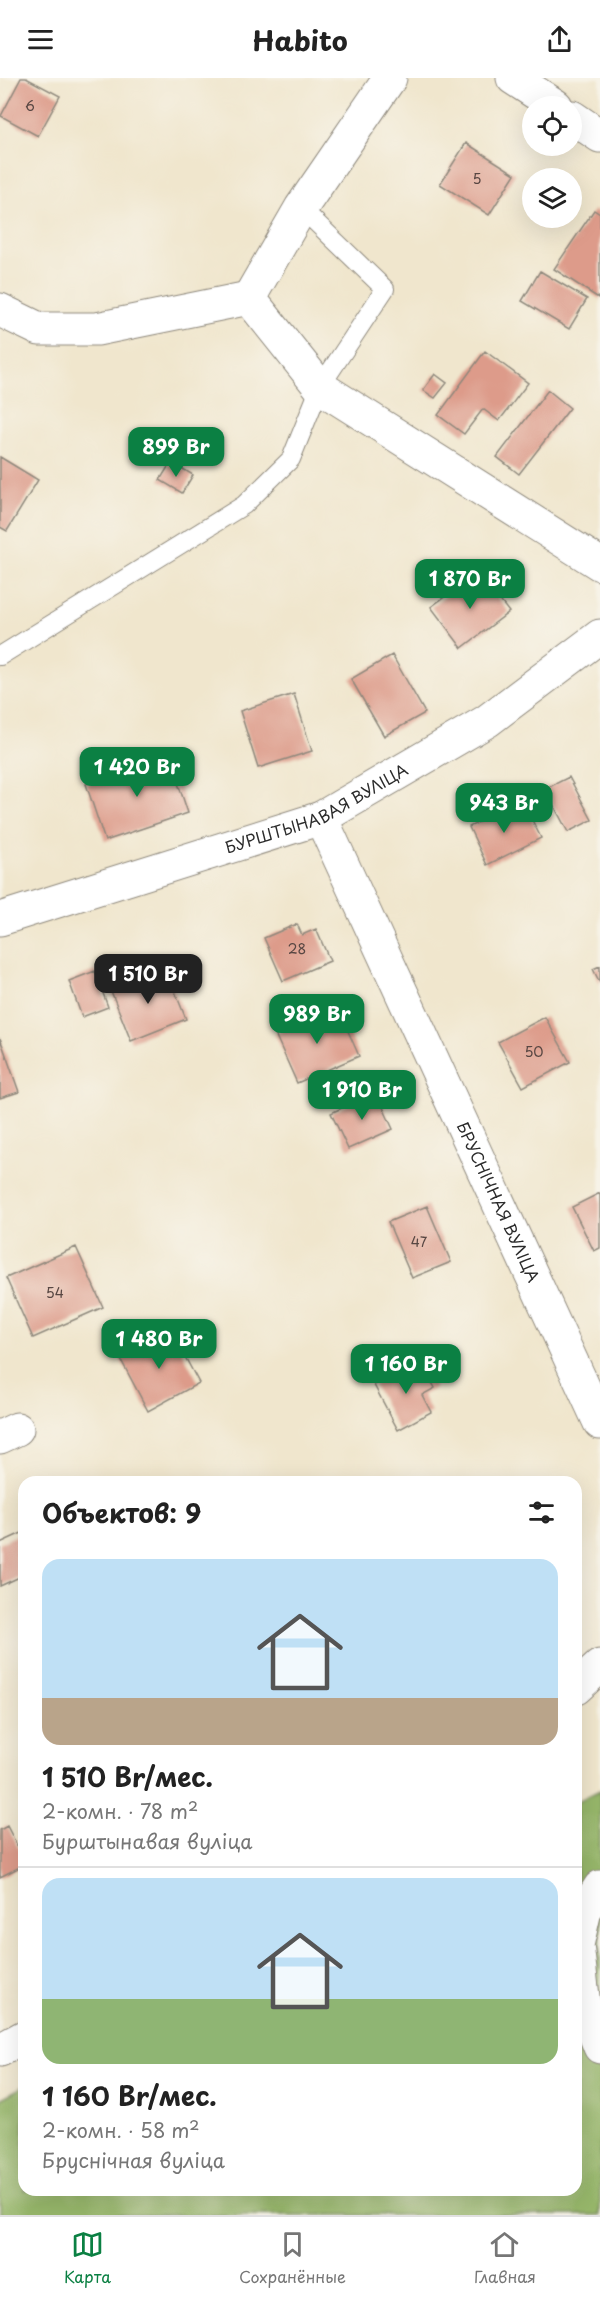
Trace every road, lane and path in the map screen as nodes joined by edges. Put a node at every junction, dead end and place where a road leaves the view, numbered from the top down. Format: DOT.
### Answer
graph roads {
  1 [pos="390,78"];
  2 [pos="513,78"];
  3 [pos="541,96"];
  4 [pos="582,124"];
  5 [pos="600,136"];
  6 [pos="301,208"];
  7 [pos="249,298"];
  8 [pos="0,310"];
  9 [pos="320,387"];
  10 [pos="600,564"];
  11 [pos="600,636"];
  12 [pos="0,656"];
  13 [pos="321,818"];
  14 [pos="0,919"];
  15 [pos="600,1423"];
  16 [pos="600,1666"];
  17 [pos="582,1682"];
  18 [pos="600,1887"];
  19 [pos="582,1924"];
  20 [pos="582,1990"];
  21 [pos="18,2040"];
  22 [pos="600,2047"];
  23 [pos="0,2050"];
  1 -- 6 [label="street"];
  2 -- 3 [label="street"];
  4 -- 5 [label="street"];
  6 -- 7 [label="street"];
  6 -- 9 [label="lane"];
  7 -- 8 [label="street"];
  7 -- 9 [label="street"];
  9 -- 10 [label="street"];
  9 -- 12 [label="lane"];
  11 -- 13 [label="street, БУРШТЫНАВАЯ ВУЛІЦА"];
  13 -- 14 [label="street, БУРШТЫНАВАЯ ВУЛІЦА"];
  13 -- 15 [label="street, БРУСНІЧНАЯ ВУЛІЦА"];
  16 -- 17 [label="street"];
  18 -- 19 [label="street"];
  20 -- 22 [label="street"];
  21 -- 23 [label="street"];
}
